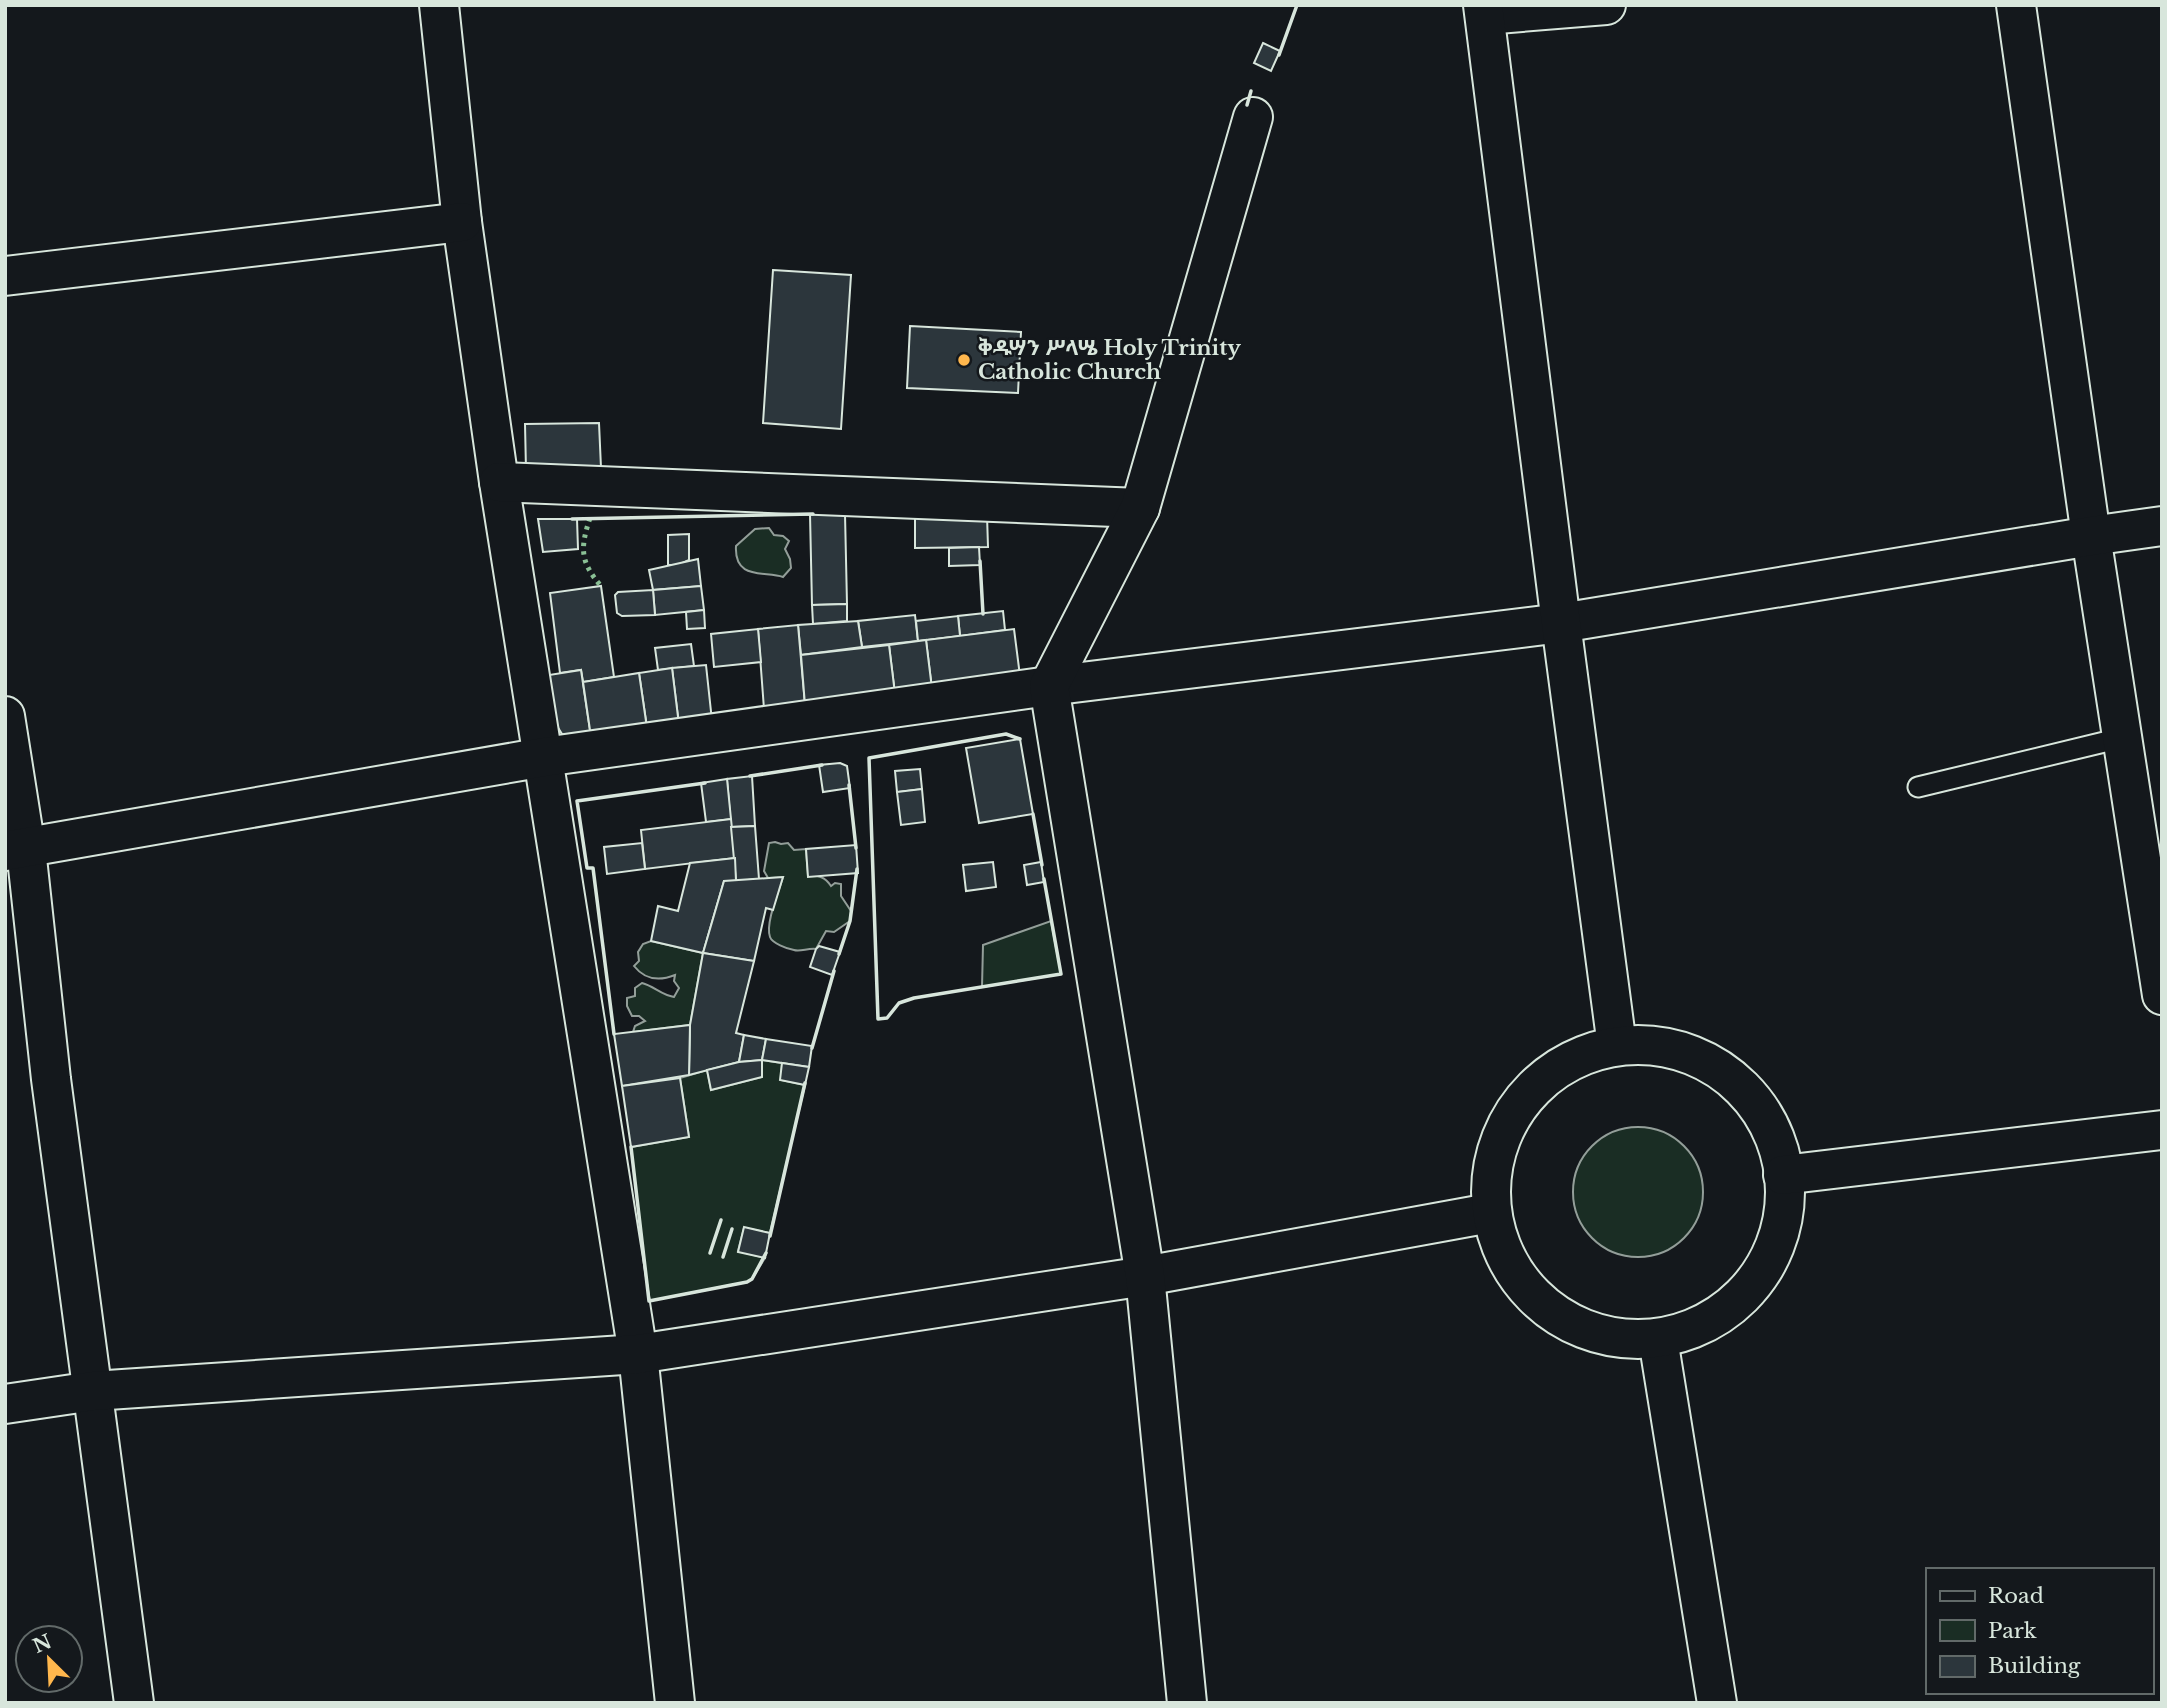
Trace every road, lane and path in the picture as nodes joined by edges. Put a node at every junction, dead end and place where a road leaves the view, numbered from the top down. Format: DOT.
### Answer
graph roads {
  1 [pos="439,5"];
  2 [pos="1606,5"];
  3 [pos="2016,5"];
  4 [pos="1484,10"];
  5 [pos="1253,117"];
  6 [pos="462,222"];
  7 [pos="5,276"];
  8 [pos="499,482"];
  9 [pos="1140,508"];
  10 [pos="2162,526"];
  11 [pos="2091,536"];
  12 [pos="1561,623"];
  13 [pos="1049,686"];
  14 [pos="5,716"];
  15 [pos="2122,738"];
  16 [pos="544,757"];
  17 [pos="1918,787"];
  18 [pos="15,850"];
  19 [pos="2162,995"];
  20 [pos="1618,1046"];
  21 [pos="2162,1130"];
  22 [pos="1783,1175"];
  23 [pos="1490,1213"];
  24 [pos="1145,1276"];
  25 [pos="1658,1339"];
  26 [pos="638,1354"];
  27 [pos="93,1391"];
  28 [pos="5,1404"];
  29 [pos="134,1703"];
  30 [pos="675,1703"];
  31 [pos="1187,1703"];
  32 [pos="1717,1703"];
  1 -- 6 [label="street"];
  2 -- 4 [label="street"];
  3 -- 11 [label="street"];
  4 -- 12 [label="street"];
  5 -- 9 [label="street"];
  6 -- 7 [label="street"];
  6 -- 8 [label="street"];
  8 -- 9 [label="street"];
  8 -- 16 [label="street"];
  9 -- 13 [label="street"];
  10 -- 11 [label="street"];
  11 -- 12 [label="street"];
  11 -- 15 [label="street"];
  12 -- 13 [label="street"];
  12 -- 20 [label="street"];
  13 -- 16 [label="street"];
  13 -- 24 [label="street"];
  14 -- 18 [label="street"];
  15 -- 17 [label="lane"];
  15 -- 19 [label="street"];
  16 -- 18 [label="street"];
  16 -- 26 [label="street"];
  18 -- 27 [label="street"];
  20 -- 22 [label="street"];
  20 -- 23 [label="street"];
  21 -- 22 [label="street"];
  22 -- 25 [label="street"];
  23 -- 24 [label="street"];
  23 -- 25 [label="street"];
  24 -- 26 [label="street"];
  24 -- 31 [label="street"];
  25 -- 32 [label="street"];
  26 -- 27 [label="street"];
  26 -- 30 [label="street"];
  27 -- 28 [label="street"];
  27 -- 29 [label="street"];
}
